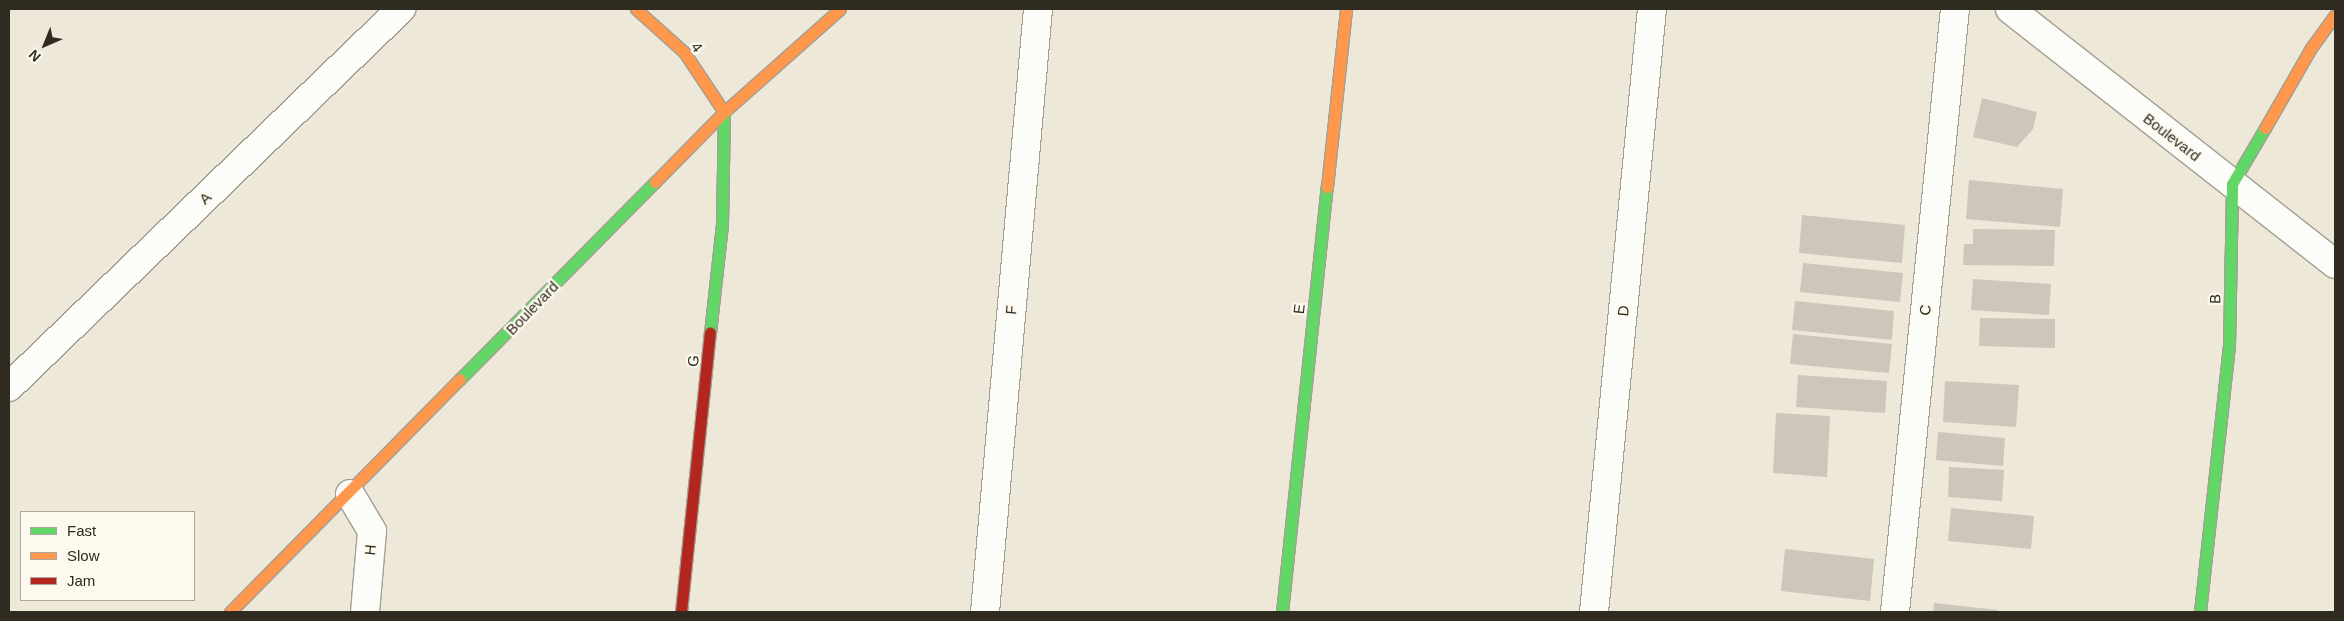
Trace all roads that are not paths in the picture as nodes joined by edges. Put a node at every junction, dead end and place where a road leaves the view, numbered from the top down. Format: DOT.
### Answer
graph roads {
  1 [pos="401,9"];
  2 [pos="636,9"];
  3 [pos="840,9"];
  4 [pos="1038,9"];
  5 [pos="1346,9"];
  6 [pos="1652,9"];
  7 [pos="1955,9"];
  8 [pos="2010,9"];
  9 [pos="2335,15"];
  10 [pos="724,112"];
  11 [pos="2232,184"];
  12 [pos="2335,264"];
  13 [pos="9,387"];
  14 [pos="350,494"];
  15 [pos="230,612"];
  16 [pos="365,612"];
  17 [pos="681,612"];
  18 [pos="984,612"];
  19 [pos="1282,612"];
  20 [pos="1594,612"];
  21 [pos="1895,612"];
  22 [pos="2200,612"];
  1 -- 13 [label="street, A"];
  2 -- 10 [label="street, 4"];
  3 -- 10 [label="street, Boulevard"];
  4 -- 18 [label="street, F"];
  5 -- 19 [label="street, E"];
  6 -- 20 [label="street, D"];
  7 -- 21 [label="street, C"];
  8 -- 11 [label="street, Boulevard"];
  9 -- 11 [label="street, B"];
  10 -- 14 [label="street, Boulevard"];
  10 -- 17 [label="street, G"];
  11 -- 12 [label="street, Boulevard"];
  11 -- 22 [label="street, B"];
  14 -- 15 [label="street, Boulevard"];
  14 -- 16 [label="street, H"];
}
